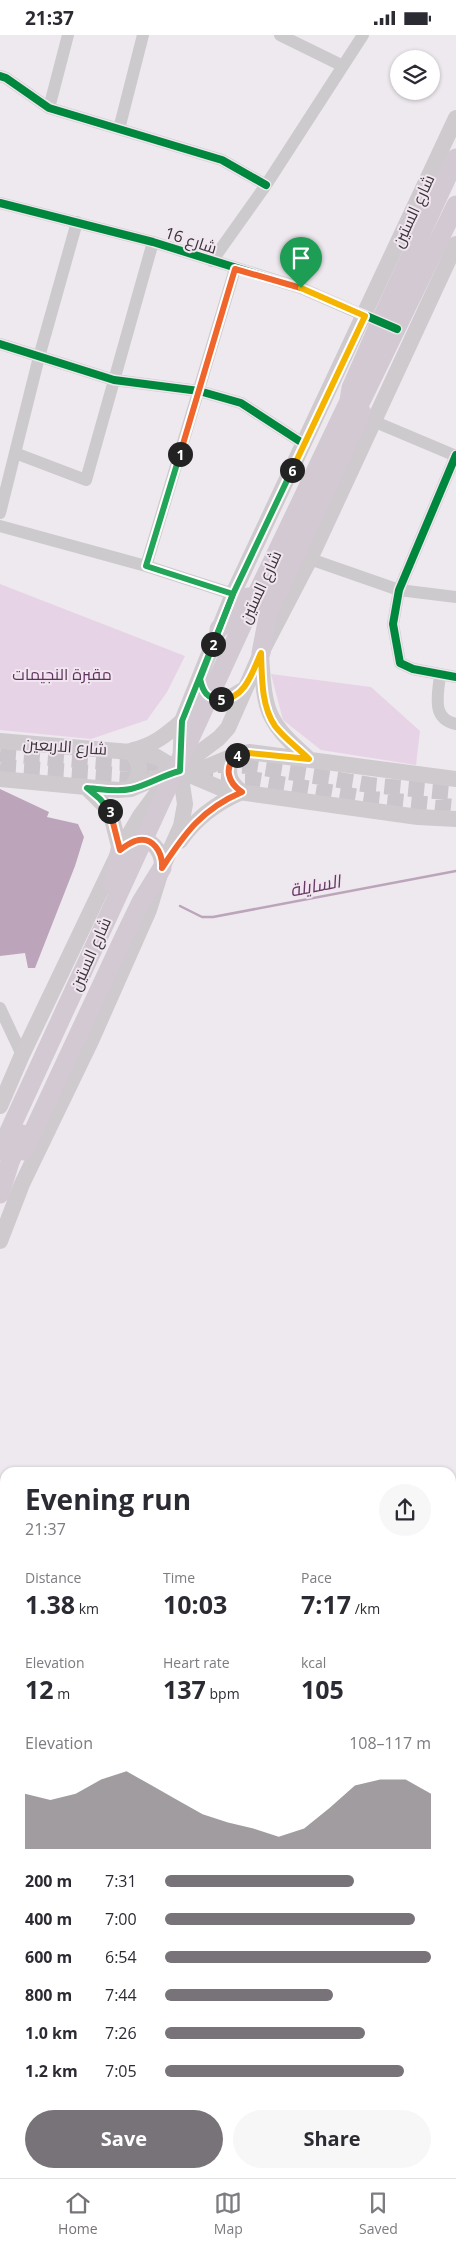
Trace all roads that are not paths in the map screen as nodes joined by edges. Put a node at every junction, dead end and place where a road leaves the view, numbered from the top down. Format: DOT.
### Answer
graph roads {
  1 [pos="68,35"];
  2 [pos="143,35"];
  3 [pos="280,35"];
  4 [pos="363,35"];
  5 [pos="343,66"];
  6 [pos="0,76"];
  7 [pos="49,108"];
  8 [pos="456,119"];
  9 [pos="119,129"];
  10 [pos="456,158"];
  11 [pos="266,185"];
  12 [pos="0,203"];
  13 [pos="456,205"];
  14 [pos="77,222"];
  15 [pos="154,242"];
  16 [pos="456,244"];
  17 [pos="212,261"];
  18 [pos="235,269"];
  19 [pos="381,322"];
  20 [pos="0,344"];
  21 [pos="39,357"];
  22 [pos="114,380"];
  23 [pos="198,391"];
  24 [pos="355,398"];
  25 [pos="373,421"];
  26 [pos="304,444"];
  27 [pos="16,453"];
  28 [pos="456,455"];
  29 [pos="0,513"];
  30 [pos="0,526"];
  31 [pos="310,559"];
  32 [pos="146,566"];
  33 [pos="399,590"];
  34 [pos="233,594"];
  35 [pos="456,597"];
  36 [pos="219,629"];
  37 [pos="261,653"];
  38 [pos="440,675"];
  39 [pos="456,677"];
  40 [pos="200,679"];
  41 [pos="244,690"];
  42 [pos="182,721"];
  43 [pos="456,724"];
  44 [pos="0,741"];
  45 [pos="130,751"];
  46 [pos="238,754"];
  47 [pos="309,759"];
  48 [pos="180,771"];
  49 [pos="0,779"];
  50 [pos="456,779"];
  51 [pos="87,788"];
  52 [pos="131,789"];
  53 [pos="242,792"];
  54 [pos="456,819"];
  55 [pos="120,850"];
  56 [pos="162,868"];
  57 [pos="0,1008"];
  58 [pos="22,1055"];
  59 [pos="0,1106"];
  60 [pos="0,1132"];
  61 [pos="0,1151"];
  62 [pos="0,1194"];
  63 [pos="0,1241"];
  1 -- 7 [label="street"];
  2 -- 9 [label="street"];
  3 -- 5 [label="street"];
  4 -- 5 [label="street"];
  5 -- 11 [label="street"];
  6 -- 7 [label="street"];
  7 -- 9 [label="street"];
  8 -- 19 [label="main road, شارع الستين"];
  9 -- 11 [label="street"];
  10 -- 19 [label="highway, شارع الستين"];
  11 -- 17 [label="street"];
  12 -- 14 [label="street, شارع 16"];
  13 -- 19 [label="highway, شارع الستين"];
  14 -- 15 [label="street, شارع 16"];
  14 -- 21 [label="street"];
  15 -- 17 [label="street, شارع 16"];
  15 -- 22 [label="street"];
  16 -- 25 [label="main road, شارع الستين"];
  17 -- 18 [label="street, شارع 16"];
  18 -- 19 [label="street, شارع 16"];
  18 -- 23 [label="street"];
  19 -- 24 [label="highway, شارع الستين"];
  19 -- 26 [label="main road, شارع الستين"];
  20 -- 21 [label="street"];
  21 -- 22 [label="street"];
  21 -- 27 [label="street"];
  22 -- 23 [label="street"];
  22 -- 27 [label="street"];
  23 -- 26 [label="street"];
  23 -- 32 [label="street"];
  24 -- 36 [label="highway"];
  24 -- 37 [label="highway"];
  24 -- 61 [label="highway, شارع الستين"];
  24 -- 62 [label="highway, شارع الستين"];
  25 -- 28 [label="street"];
  25 -- 31 [label="main road, شارع الستين"];
  26 -- 34 [label="main road, شارع الستين"];
  27 -- 29 [label="street"];
  28 -- 33 [label="street"];
  30 -- 32 [label="street"];
  31 -- 33 [label="street"];
  31 -- 37 [label="main road, شارع الستين"];
  32 -- 34 [label="street"];
  33 -- 35 [label="street"];
  33 -- 38 [label="street"];
  34 -- 36 [label="main road, شارع الستين"];
  36 -- 40 [label="main road, شارع الستين"];
  37 -- 41 [label="main road, شارع الستين"];
  37 -- 47 [label="main road"];
  38 -- 39 [label="street"];
  38 -- 43 [label="street"];
  40 -- 41 [label="main road"];
  40 -- 42 [label="main road, شارع الستين"];
  41 -- 48 [label="main road, شارع الستين"];
  42 -- 45 [label="main road"];
  42 -- 48 [label="main road"];
  44 -- 45 [label="main road, شارع الاربعين"];
  45 -- 48 [label="main road"];
  45 -- 52 [label="main road"];
  46 -- 47 [label="main road"];
  46 -- 48 [label="main road"];
  46 -- 53 [label="main road"];
  47 -- 50 [label="main road"];
  48 -- 52 [label="main road"];
  48 -- 53 [label="main road"];
  48 -- 55 [label="main road, شارع الستين"];
  48 -- 56 [label="main road"];
  49 -- 51 [label="main road"];
  51 -- 52 [label="main road"];
  51 -- 55 [label="main road"];
  53 -- 54 [label="main road"];
  53 -- 56 [label="main road"];
  55 -- 56 [label="main road"];
  55 -- 58 [label="main road, شارع الستين"];
  55 -- 60 [label="highway"];
  56 -- 62 [label="highway"];
  56 -- 63 [label="main road"];
  57 -- 58 [label="street"];
  58 -- 59 [label="main road, شارع الستين"];
}
